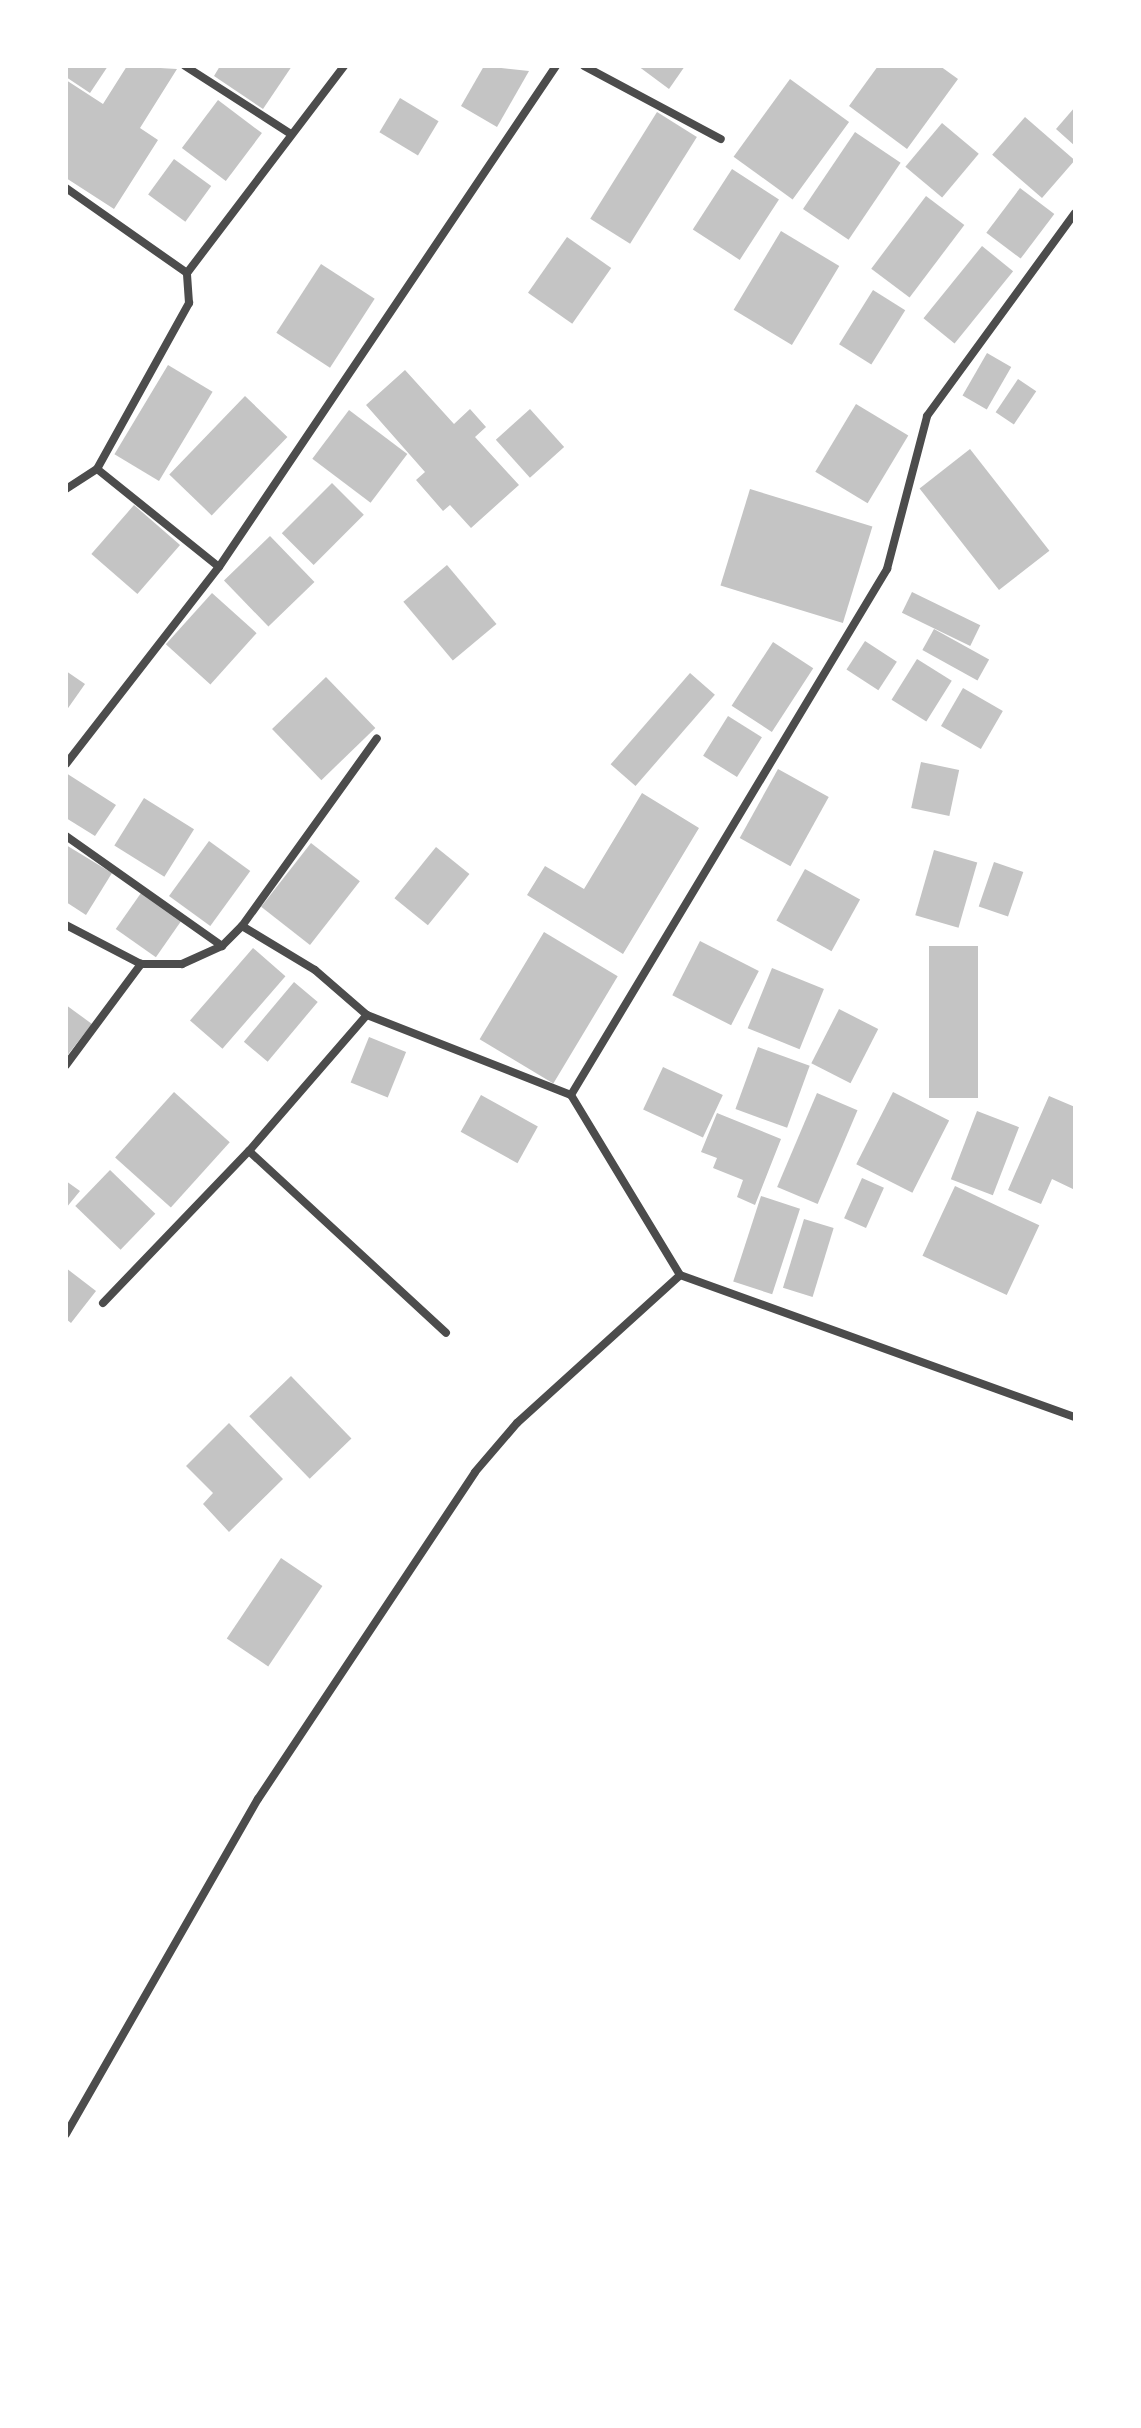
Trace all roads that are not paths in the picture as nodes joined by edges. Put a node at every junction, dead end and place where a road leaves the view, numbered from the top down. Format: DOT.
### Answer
graph roads {
  1 [pos="185,66"];
  2 [pos="344,66"];
  3 [pos="556,66"];
  4 [pos="584,66"];
  5 [pos="291,134"];
  6 [pos="721,139"];
  7 [pos="66,188"];
  8 [pos="1075,213"];
  9 [pos="187,273"];
  10 [pos="97,469"];
  11 [pos="66,489"];
  12 [pos="219,567"];
  13 [pos="377,738"];
  14 [pos="66,764"];
  15 [pos="66,836"];
  16 [pos="66,925"];
  17 [pos="242,926"];
  18 [pos="222,946"];
  19 [pos="141,964"];
  20 [pos="367,1015"];
  21 [pos="66,1065"];
  22 [pos="571,1095"];
  23 [pos="249,1151"];
  24 [pos="680,1275"];
  25 [pos="103,1303"];
  26 [pos="446,1333"];
  27 [pos="1075,1417"];
  28 [pos="66,2134"];
  1 -- 5 [label="street"];
  2 -- 5 [label="street"];
  3 -- 12 [label="street"];
  4 -- 6 [label="street"];
  5 -- 9 [label="street"];
  7 -- 9 [label="street"];
  8 -- 22 [label="street"];
  9 -- 10 [label="street"];
  10 -- 11 [label="street"];
  10 -- 12 [label="street"];
  12 -- 14 [label="street"];
  13 -- 17 [label="street"];
  15 -- 18 [label="street"];
  16 -- 19 [label="street"];
  17 -- 18 [label="street"];
  17 -- 20 [label="street"];
  18 -- 19 [label="street"];
  19 -- 21 [label="street"];
  20 -- 22 [label="street"];
  20 -- 23 [label="street"];
  22 -- 24 [label="street"];
  23 -- 25 [label="street"];
  23 -- 26 [label="street"];
  24 -- 27 [label="street"];
  24 -- 28 [label="street"];
}
